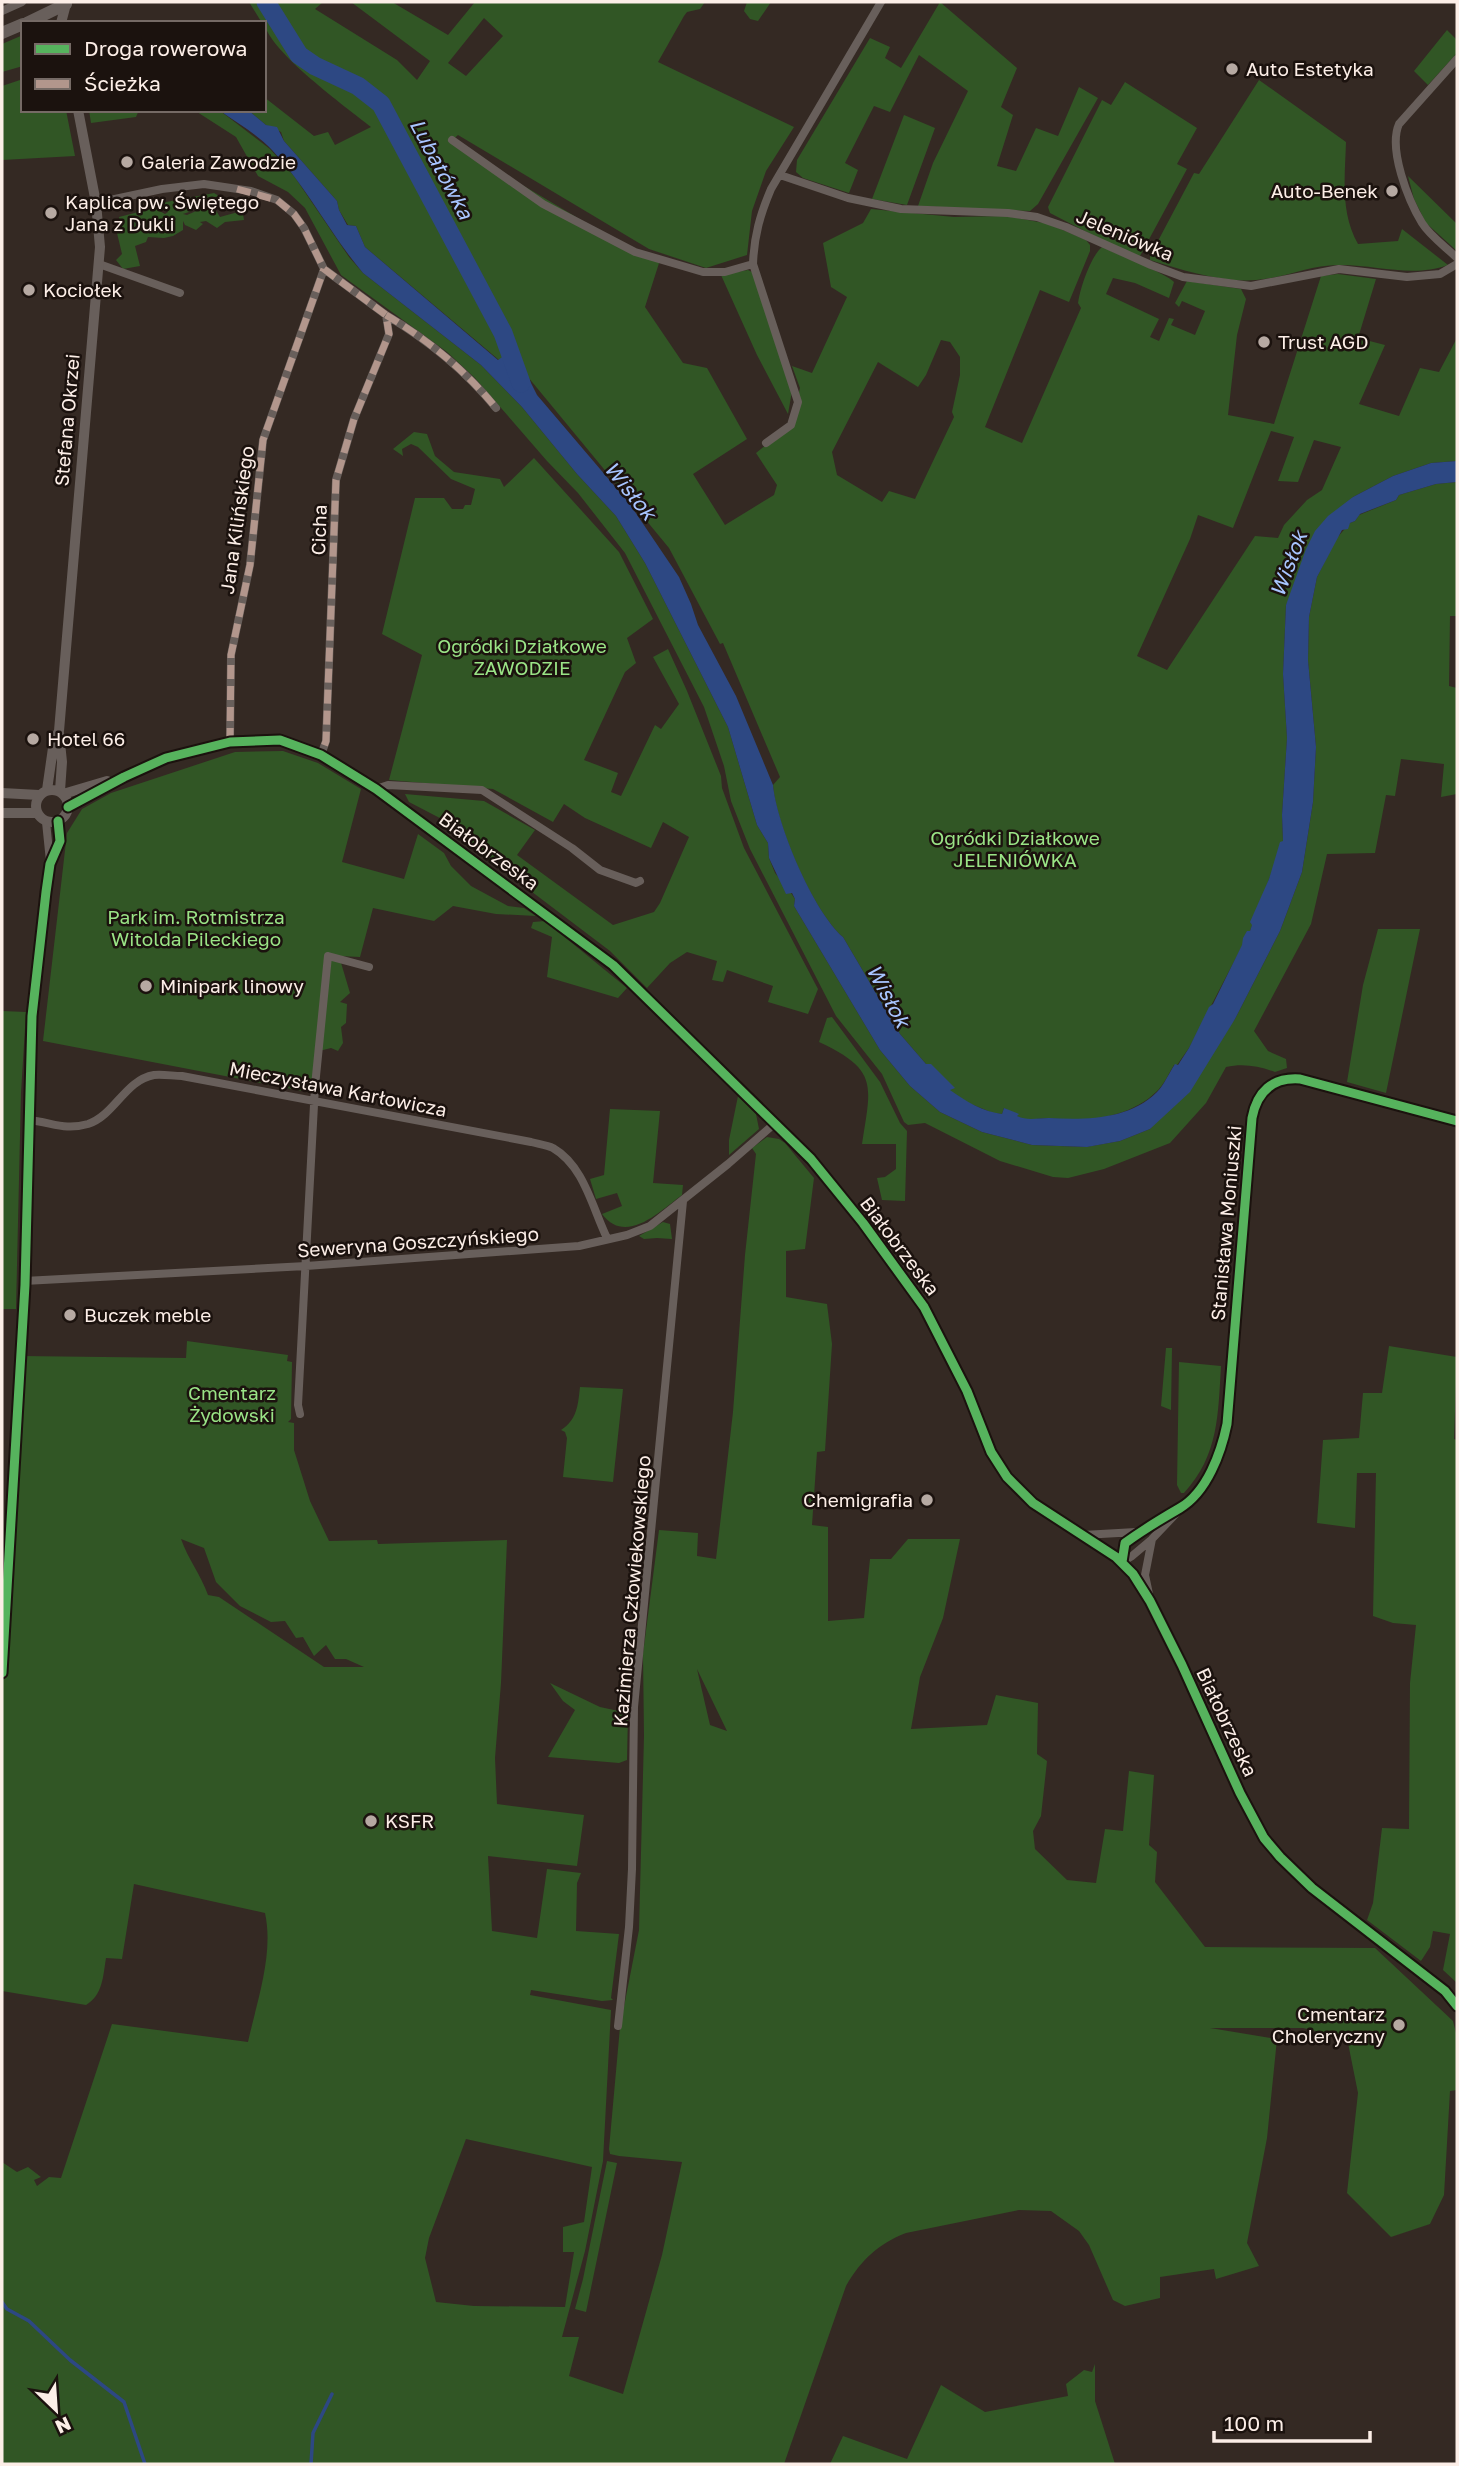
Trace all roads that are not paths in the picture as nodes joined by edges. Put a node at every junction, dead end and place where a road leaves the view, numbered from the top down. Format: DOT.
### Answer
graph roads {
  1 [pos="22,2"];
  2 [pos="47,2"];
  3 [pos="881,2"];
  4 [pos="68,3"];
  5 [pos="2,11"];
  6 [pos="44,16"];
  7 [pos="27,21"];
  8 [pos="31,21"];
  9 [pos="58,21"];
  10 [pos="62,21"];
  11 [pos="21,25"];
  12 [pos="2,33"];
  13 [pos="1457,59"];
  14 [pos="78,112"];
  15 [pos="453,140"];
  16 [pos="780,175"];
  17 [pos="96,203"];
  18 [pos="1457,258"];
  19 [pos="99,264"];
  20 [pos="753,264"];
  21 [pos="1457,264"];
  22 [pos="324,269"];
  23 [pos="180,293"];
  24 [pos="386,315"];
  25 [pos="496,408"];
  26 [pos="766,443"];
  27 [pos="59,731"];
  28 [pos="230,742"];
  29 [pos="321,755"];
  30 [pos="61,770"];
  31 [pos="124,776"];
  32 [pos="83,788"];
  33 [pos="376,789"];
  34 [pos="2,793"];
  35 [pos="43,793"];
  36 [pos="62,793"];
  37 [pos="68,807"];
  38 [pos="2,813"];
  39 [pos="37,813"];
  40 [pos="52,822"];
  41 [pos="640,881"];
  42 [pos="369,967"];
  43 [pos="315,1100"];
  44 [pos="28,1120"];
  45 [pos="1457,1121"];
  46 [pos="774,1124"];
  47 [pos="683,1201"];
  48 [pos="607,1238"];
  49 [pos="306,1266"];
  50 [pos="24,1281"];
  51 [pos="300,1414"];
  52 [pos="1181,1508"];
  53 [pos="1139,1532"];
  54 [pos="1083,1535"];
  55 [pos="1152,1539"];
  56 [pos="1122,1562"];
  57 [pos="1150,1601"];
  58 [pos="2,1673"];
  59 [pos="1457,2006"];
  60 [pos="618,2026"];
  1 -- 5 [label="street"];
  2 -- 7 [label="main road"];
  3 -- 16 [label="street"];
  4 -- 6 [label="main road"];
  4 -- 10 [label="street"];
  6 -- 8 [label="main road"];
  6 -- 9 [label="street"];
  11 -- 12 [label="main road"];
  13 -- 18 [label="street"];
  14 -- 17 [label="street, Stefana Okrzei"];
  15 -- 20 [label="street"];
  16 -- 20 [label="street"];
  16 -- 21 [label="street, Jeleniówka"];
  17 -- 19 [label="street, Stefana Okrzei"];
  17 -- 22 [label="street"];
  19 -- 23 [label="street"];
  19 -- 27 [label="street, Stefana Okrzei"];
  20 -- 26 [label="street"];
  22 -- 24 [label="street"];
  22 -- 28 [label="street, Jana Kilińskiego"];
  24 -- 25 [label="street"];
  24 -- 29 [label="street, Cicha"];
  27 -- 30 [label="street, Stefana Okrzei"];
  27 -- 35 [label="street, Stefana Okrzei"];
  28 -- 29 [label="street, Białobrzeska"];
  28 -- 31 [label="street, Białobrzeska"];
  29 -- 33 [label="street, Białobrzeska"];
  30 -- 32 [label="street"];
  30 -- 36 [label="street, Stefana Okrzei"];
  31 -- 32 [label="street, Białobrzeska"];
  31 -- 37 [label="street, Białobrzeska"];
  32 -- 36 [label="street, Białobrzeska"];
  33 -- 41 [label="street, Białobrzeska"];
  33 -- 46 [label="street, Białobrzeska"];
  34 -- 35 [label="street"];
  35 -- 36 [label="street"];
  35 -- 39 [label="street"];
  36 -- 37 [label="street"];
  37 -- 40 [label="street"];
  38 -- 39 [label="street"];
  39 -- 40 [label="street"];
  40 -- 44 [label="street"];
  42 -- 43 [label="street"];
  43 -- 44 [label="street, Mieczysława Karłowicza"];
  43 -- 48 [label="street, Mieczysława Karłowicza"];
  43 -- 49 [label="street"];
  44 -- 50 [label="street"];
  45 -- 52 [label="street, Stanisława Moniuszki"];
  46 -- 47 [label="street, Seweryna Goszczyńskiego"];
  46 -- 54 [label="street, Białobrzeska"];
  47 -- 48 [label="street, Seweryna Goszczyńskiego"];
  47 -- 60 [label="street, Kazimierza Człowiekowskiego"];
  48 -- 49 [label="street, Seweryna Goszczyńskiego"];
  49 -- 50 [label="street, Seweryna Goszczyńskiego"];
  49 -- 51 [label="street"];
  50 -- 58 [label="street"];
  52 -- 53 [label="street"];
  52 -- 55 [label="street, Stanisława Moniuszki"];
  53 -- 54 [label="street"];
  53 -- 56 [label="street"];
  54 -- 56 [label="street, Białobrzeska"];
  55 -- 56 [label="street, Stanisława Moniuszki"];
  55 -- 57 [label="street"];
  56 -- 57 [label="street, Białobrzeska"];
  57 -- 59 [label="street, Białobrzeska"];
}
